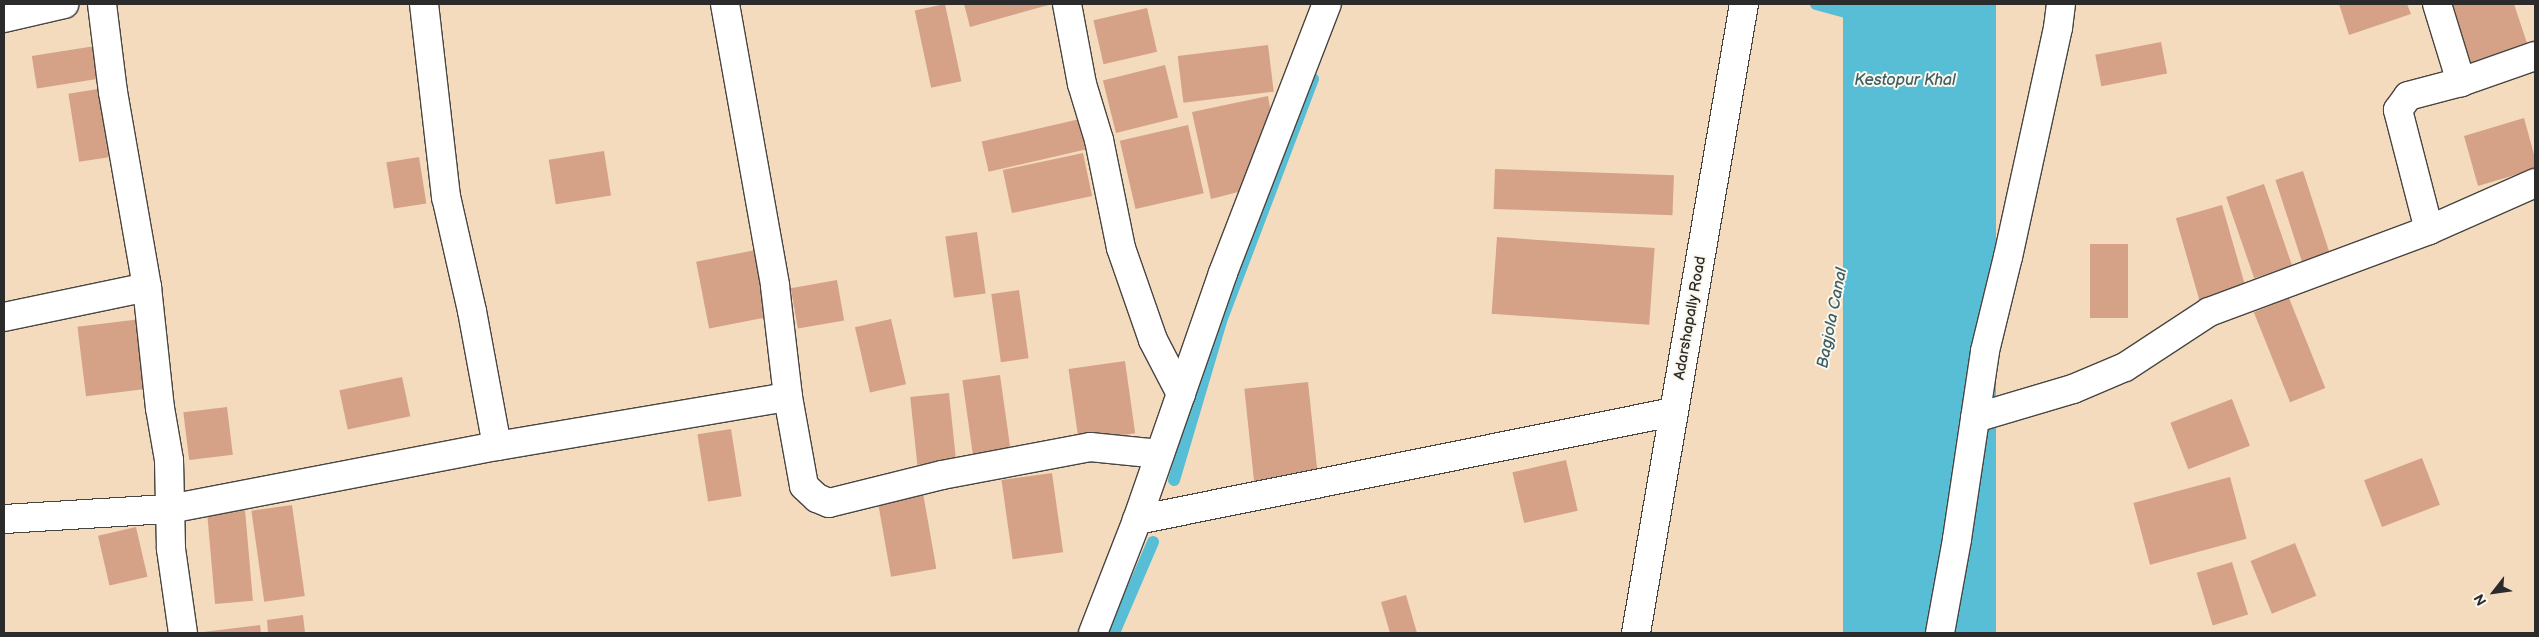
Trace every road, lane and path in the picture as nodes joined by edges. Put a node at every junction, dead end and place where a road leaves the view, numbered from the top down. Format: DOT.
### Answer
graph roads {
  1 [pos="64,4"];
  2 [pos="102,4"];
  3 [pos="424,4"];
  4 [pos="725,4"];
  5 [pos="1067,4"];
  6 [pos="1327,4"];
  7 [pos="1744,4"];
  8 [pos="2061,4"];
  9 [pos="2437,4"];
  10 [pos="4,18"];
  11 [pos="2535,56"];
  12 [pos="2461,82"];
  13 [pos="2535,184"];
  14 [pos="2429,230"];
  15 [pos="147,287"];
  16 [pos="4,317"];
  17 [pos="1181,394"];
  18 [pos="788,397"];
  19 [pos="1673,412"];
  20 [pos="1975,418"];
  21 [pos="497,446"];
  22 [pos="1160,454"];
  23 [pos="169,509"];
  24 [pos="4,519"];
  25 [pos="1137,520"];
  26 [pos="183,633"];
  27 [pos="1093,633"];
  28 [pos="1636,633"];
  29 [pos="1940,633"];
  1 -- 10 [label="street"];
  2 -- 15 [label="street"];
  3 -- 21 [label="street"];
  4 -- 18 [label="street"];
  5 -- 17 [label="street"];
  6 -- 17 [label="street"];
  7 -- 19 [label="street, Adarshapally Road"];
  8 -- 20 [label="street"];
  9 -- 12 [label="street"];
  11 -- 12 [label="street"];
  12 -- 14 [label="street"];
  13 -- 14 [label="street"];
  14 -- 20 [label="street"];
  15 -- 16 [label="street"];
  15 -- 23 [label="street"];
  17 -- 22 [label="street"];
  18 -- 21 [label="street"];
  18 -- 22 [label="street"];
  19 -- 25 [label="street"];
  19 -- 28 [label="street, Adarshapally Road"];
  20 -- 29 [label="street"];
  21 -- 23 [label="street"];
  22 -- 25 [label="street"];
  23 -- 24 [label="street"];
  23 -- 26 [label="street"];
  25 -- 27 [label="street"];
}
